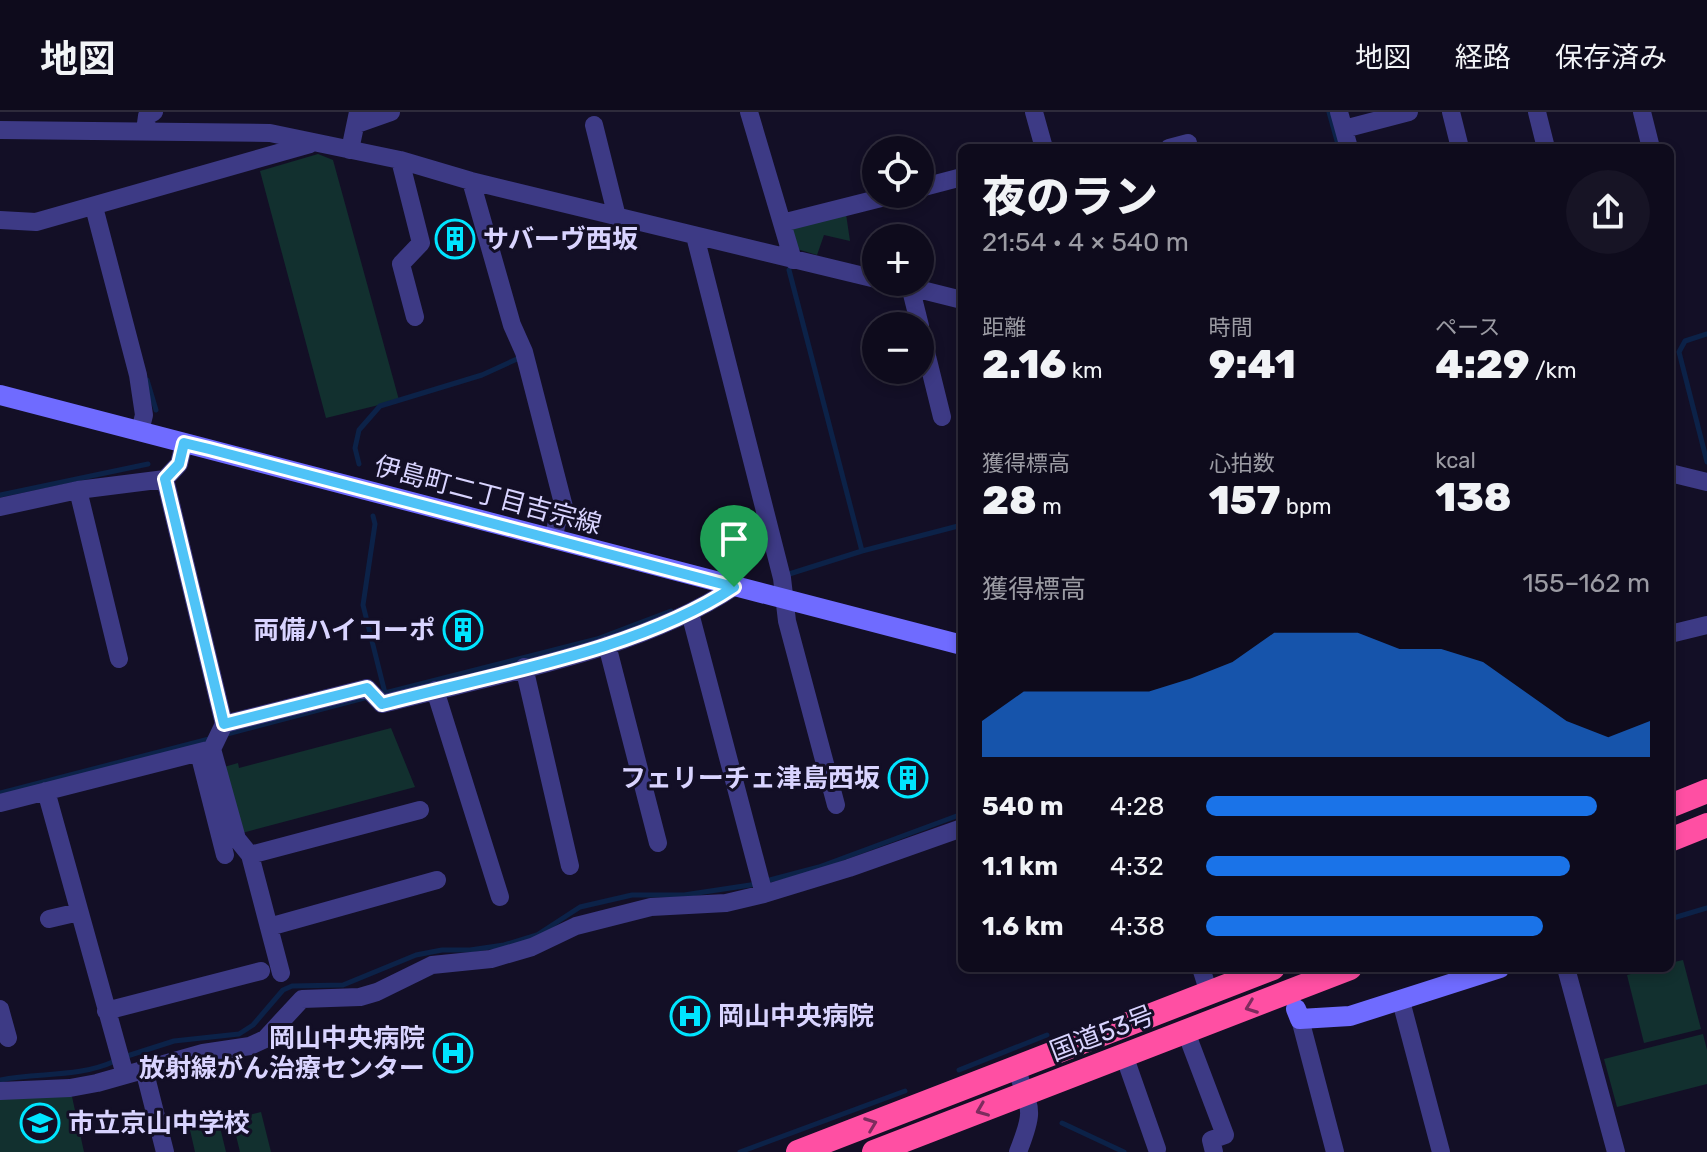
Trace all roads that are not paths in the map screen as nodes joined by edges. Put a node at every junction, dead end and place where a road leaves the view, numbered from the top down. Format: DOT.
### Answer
graph roads {
  1 [pos="154,112"];
  2 [pos="391,112"];
  3 [pos="749,112"];
  4 [pos="1034,112"];
  5 [pos="1409,112"];
  6 [pos="1451,112"];
  7 [pos="1537,112"];
  8 [pos="1642,112"];
  9 [pos="358,118"];
  10 [pos="1342,121"];
  11 [pos="594,125"];
  12 [pos="0,130"];
  13 [pos="145,131"];
  14 [pos="315,143"];
  15 [pos="1188,143"];
  16 [pos="1043,144"];
  17 [pos="1184,144"];
  18 [pos="1348,144"];
  19 [pos="1459,144"];
  20 [pos="1545,144"];
  21 [pos="1650,144"];
  22 [pos="350,150"];
  23 [pos="400,160"];
  24 [pos="958,178"];
  25 [pos="471,181"];
  26 [pos="934,184"];
  27 [pos="862,203"];
  28 [pos="94,207"];
  29 [pos="617,217"];
  30 [pos="0,220"];
  31 [pos="782,223"];
  32 [pos="695,236"];
  33 [pos="793,260"];
  34 [pos="862,276"];
  35 [pos="934,292"];
  36 [pos="958,299"];
  37 [pos="415,317"];
  38 [pos="934,384"];
  39 [pos="0,395"];
  40 [pos="942,417"];
  41 [pos="140,431"];
  42 [pos="184,443"];
  43 [pos="1674,474"];
  44 [pos="165,479"];
  45 [pos="1707,482"];
  46 [pos="78,490"];
  47 [pos="0,507"];
  48 [pos="553,540"];
  49 [pos="734,587"];
  50 [pos="784,599"];
  51 [pos="690,613"];
  52 [pos="1707,625"];
  53 [pos="1674,633"];
  54 [pos="958,644"];
  55 [pos="607,645"];
  56 [pos="119,659"];
  57 [pos="524,667"];
  58 [pos="435,690"];
  59 [pos="214,740"];
  60 [pos="46,791"];
  61 [pos="0,803"];
  62 [pos="836,805"];
  63 [pos="420,810"];
  64 [pos="1707,825"];
  65 [pos="958,829"];
  66 [pos="1674,838"];
  67 [pos="658,843"];
  68 [pos="225,855"];
  69 [pos="250,855"];
  70 [pos="570,866"];
  71 [pos="437,880"];
  72 [pos="761,885"];
  73 [pos="500,897"];
  74 [pos="79,912"];
  75 [pos="49,919"];
  76 [pos="269,927"];
  77 [pos="261,971"];
  78 [pos="1202,972"];
  79 [pos="1265,972"];
  80 [pos="1278,972"];
  81 [pos="1344,972"];
  82 [pos="1488,972"];
  83 [pos="1567,972"];
  84 [pos="281,973"];
  85 [pos="1209,993"];
  86 [pos="1401,1001"];
  87 [pos="1295,1007"];
  88 [pos="0,1009"];
  89 [pos="106,1011"];
  90 [pos="1186,1032"];
  91 [pos="8,1038"];
  92 [pos="1124,1055"];
  93 [pos="1016,1068"];
  94 [pos="144,1069"];
  95 [pos="124,1073"];
  96 [pos="0,1091"];
  97 [pos="1025,1093"];
  98 [pos="1157,1149"];
  99 [pos="165,1152"];
  100 [pos="798,1152"];
  101 [pos="874,1152"];
  102 [pos="1018,1152"];
  103 [pos="1214,1152"];
  104 [pos="1335,1152"];
  105 [pos="1441,1152"];
  106 [pos="1616,1152"];
  1 -- 13 [label="street"];
  2 -- 9 [label="street"];
  3 -- 31 [label="street"];
  4 -- 16 [label="street"];
  5 -- 10 [label="street"];
  6 -- 19 [label="street"];
  7 -- 20 [label="street"];
  8 -- 21 [label="street"];
  9 -- 22 [label="street"];
  10 -- 18 [label="street"];
  11 -- 29 [label="street"];
  12 -- 13 [label="street"];
  13 -- 14 [label="street"];
  14 -- 22 [label="street"];
  14 -- 28 [label="street"];
  15 -- 17 [label="street"];
  22 -- 23 [label="street"];
  23 -- 25 [label="street"];
  23 -- 37 [label="street"];
  24 -- 26 [label="street"];
  25 -- 29 [label="street"];
  25 -- 48 [label="street"];
  27 -- 31 [label="street"];
  28 -- 30 [label="street"];
  28 -- 41 [label="street"];
  29 -- 32 [label="street"];
  31 -- 33 [label="street"];
  32 -- 33 [label="street"];
  32 -- 50 [label="street"];
  33 -- 34 [label="street"];
  35 -- 36 [label="street"];
  38 -- 40 [label="street"];
  39 -- 41 [label="street, 伊島町二丁目吉宗線"];
  41 -- 42 [label="street, 伊島町二丁目吉宗線"];
  42 -- 44 [label="street"];
  42 -- 48 [label="street, 伊島町二丁目吉宗線"];
  43 -- 45 [label="street"];
  44 -- 46 [label="street"];
  44 -- 59 [label="street"];
  46 -- 47 [label="street"];
  46 -- 56 [label="street"];
  48 -- 49 [label="street, 伊島町二丁目吉宗線"];
  49 -- 50 [label="street, 伊島町二丁目吉宗線"];
  49 -- 51 [label="street"];
  50 -- 54 [label="street, 伊島町二丁目吉宗線"];
  50 -- 62 [label="street"];
  51 -- 55 [label="street"];
  51 -- 72 [label="street"];
  52 -- 53 [label="street"];
  55 -- 57 [label="street"];
  55 -- 67 [label="street"];
  57 -- 58 [label="street"];
  57 -- 70 [label="street"];
  58 -- 59 [label="street"];
  58 -- 73 [label="street"];
  59 -- 60 [label="street"];
  59 -- 68 [label="street"];
  59 -- 69 [label="street"];
  60 -- 61 [label="street"];
  60 -- 74 [label="street"];
  63 -- 69 [label="street"];
  64 -- 66 [label="highway"];
  65 -- 72 [label="street"];
  69 -- 76 [label="street"];
  71 -- 76 [label="street"];
  72 -- 94 [label="street"];
  74 -- 75 [label="street"];
  74 -- 89 [label="street"];
  76 -- 84 [label="street"];
  77 -- 89 [label="street"];
  78 -- 85 [label="street"];
  79 -- 85 [label="highway, 国道53号"];
  80 -- 87 [label="street"];
  81 -- 87 [label="highway, 国道53号"];
  82 -- 86 [label="street"];
  83 -- 106 [label="street"];
  85 -- 93 [label="highway, 国道53号"];
  86 -- 87 [label="street"];
  86 -- 105 [label="street"];
  87 -- 90 [label="highway, 国道53号, one-way"];
  87 -- 104 [label="street"];
  88 -- 91 [label="street"];
  89 -- 95 [label="street"];
  90 -- 92 [label="highway, 国道53号"];
  90 -- 103 [label="street"];
  92 -- 97 [label="highway, 国道53号"];
  92 -- 98 [label="street"];
  93 -- 97 [label="street"];
  100 -- 93 [label="highway, 国道53号, one-way"];
  94 -- 95 [label="street"];
  94 -- 99 [label="street"];
  95 -- 96 [label="street"];
  97 -- 101 [label="highway, 国道53号, one-way"];
  97 -- 102 [label="street"];
}
